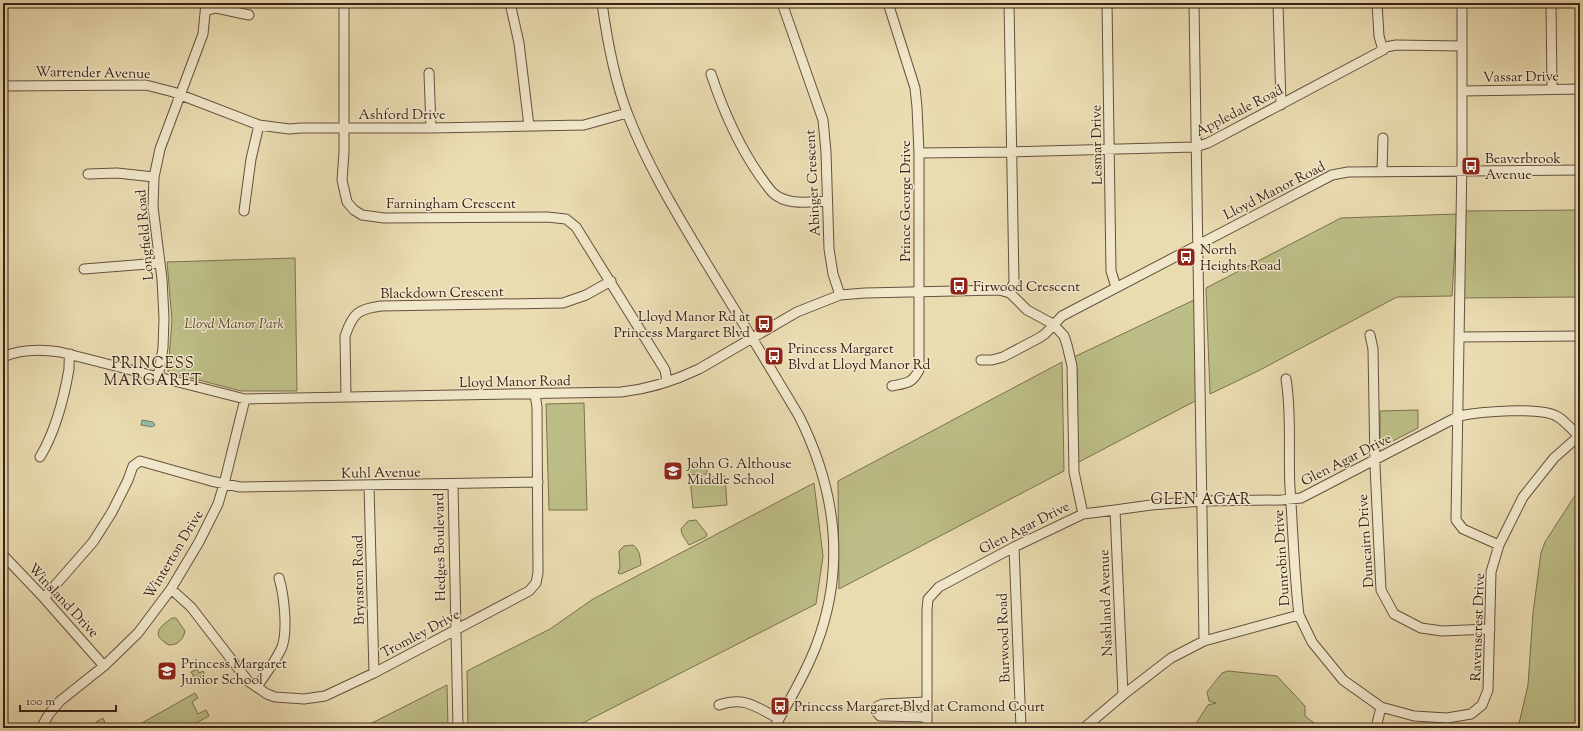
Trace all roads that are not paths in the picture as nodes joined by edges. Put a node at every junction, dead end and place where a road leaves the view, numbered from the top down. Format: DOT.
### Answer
graph roads {
  1 [pos="344,3"];
  2 [pos="510,3"];
  3 [pos="602,3"];
  4 [pos="782,3"];
  5 [pos="888,3"];
  6 [pos="1009,3"];
  7 [pos="1107,3"];
  8 [pos="1194,3"];
  9 [pos="1278,3"];
  10 [pos="1377,3"];
  11 [pos="1462,3"];
  12 [pos="1551,3"];
  13 [pos="206,6"];
  14 [pos="249,15"];
  15 [pos="1462,46"];
  16 [pos="1383,50"];
  17 [pos="428,72"];
  18 [pos="711,74"];
  19 [pos="3,86"];
  20 [pos="1552,89"];
  21 [pos="1580,89"];
  22 [pos="1462,91"];
  23 [pos="180,96"];
  24 [pos="1281,105"];
  25 [pos="627,113"];
  26 [pos="259,125"];
  27 [pos="529,126"];
  28 [pos="344,128"];
  29 [pos="431,128"];
  30 [pos="1383,138"];
  31 [pos="1195,147"];
  32 [pos="1110,149"];
  33 [pos="1010,152"];
  34 [pos="919,153"];
  35 [pos="1580,170"];
  36 [pos="1382,172"];
  37 [pos="1462,172"];
  38 [pos="88,174"];
  39 [pos="154,177"];
  40 [pos="827,201"];
  41 [pos="244,211"];
  42 [pos="1197,245"];
  43 [pos="1183,252"];
  44 [pos="1198,262"];
  45 [pos="160,263"];
  46 [pos="84,269"];
  47 [pos="611,281"];
  48 [pos="1116,287"];
  49 [pos="919,291"];
  50 [pos="1010,294"];
  51 [pos="840,295"];
  52 [pos="1053,324"];
  53 [pos="1370,335"];
  54 [pos="1580,336"];
  55 [pos="1458,337"];
  56 [pos="752,338"];
  57 [pos="70,354"];
  58 [pos="3,357"];
  59 [pos="981,360"];
  60 [pos="158,377"];
  61 [pos="1286,379"];
  62 [pos="668,382"];
  63 [pos="892,386"];
  64 [pos="536,394"];
  65 [pos="346,397"];
  66 [pos="245,399"];
  67 [pos="1459,416"];
  68 [pos="1579,435"];
  69 [pos="40,457"];
  70 [pos="1375,461"];
  71 [pos="538,482"];
  72 [pos="224,484"];
  73 [pos="453,485"];
  74 [pos="369,486"];
  75 [pos="1291,499"];
  76 [pos="1202,501"];
  77 [pos="1115,510"];
  78 [pos="1083,514"];
  79 [pos="1499,545"];
  80 [pos="1014,547"];
  81 [pos="3,555"];
  82 [pos="279,578"];
  83 [pos="171,589"];
  84 [pos="44,598"];
  85 [pos="1299,615"];
  86 [pos="1490,629"];
  87 [pos="455,631"];
  88 [pos="1204,641"];
  89 [pos="104,666"];
  90 [pos="374,673"];
  91 [pos="257,687"];
  92 [pos="1123,695"];
  93 [pos="926,702"];
  94 [pos="719,706"];
  95 [pos="1381,707"];
  96 [pos="927,716"];
  97 [pos="779,719"];
  98 [pos="41,728"];
  99 [pos="458,728"];
  100 [pos="774,728"];
  101 [pos="927,728"];
  102 [pos="1021,728"];
  103 [pos="1084,728"];
  104 [pos="1376,728"];
  1 -- 28 [label="street, Farningham Crescent"];
  2 -- 27 [label="street"];
  3 -- 25 [label="street"];
  4 -- 40 [label="street, Abinger Crescent"];
  5 -- 34 [label="street, Prince George Drive"];
  6 -- 33 [label="street"];
  7 -- 32 [label="street, Lesmar Drive"];
  8 -- 31 [label="street"];
  9 -- 24 [label="street"];
  10 -- 16 [label="street"];
  11 -- 15 [label="street"];
  12 -- 20 [label="street"];
  13 -- 14 [label="street"];
  13 -- 23 [label="street, Longfield Road"];
  15 -- 16 [label="street, Appledale Road"];
  15 -- 22 [label="street"];
  16 -- 24 [label="street, Appledale Road"];
  17 -- 29 [label="street"];
  18 -- 40 [label="street"];
  19 -- 23 [label="street, Warrender Avenue"];
  20 -- 21 [label="street, Vassar Drive"];
  20 -- 22 [label="street, Vassar Drive"];
  22 -- 37 [label="street"];
  23 -- 26 [label="street, Ashford Drive"];
  23 -- 39 [label="street, Longfield Road"];
  24 -- 31 [label="street, Appledale Road"];
  25 -- 27 [label="street, Ashford Drive"];
  25 -- 56 [label="street"];
  26 -- 28 [label="street, Ashford Drive"];
  26 -- 41 [label="street"];
  27 -- 29 [label="street, Ashford Drive"];
  28 -- 29 [label="street, Ashford Drive"];
  28 -- 47 [label="street, Farningham Crescent"];
  30 -- 36 [label="street"];
  31 -- 32 [label="street, Appledale Road"];
  31 -- 42 [label="street"];
  32 -- 33 [label="street, Appledale Road"];
  32 -- 48 [label="street, Lesmar Drive"];
  33 -- 34 [label="street, Appledale Road"];
  33 -- 50 [label="street"];
  34 -- 49 [label="street, Prince George Drive"];
  35 -- 37 [label="street, Lloyd Manor Road"];
  36 -- 37 [label="street, Lloyd Manor Road"];
  36 -- 42 [label="street, Lloyd Manor Road"];
  37 -- 55 [label="street"];
  38 -- 39 [label="street"];
  39 -- 45 [label="street, Longfield Road"];
  40 -- 51 [label="street, Abinger Crescent"];
  42 -- 43 [label="street, Lloyd Manor Road"];
  42 -- 44 [label="street"];
  43 -- 44 [label="street"];
  43 -- 48 [label="street, Lloyd Manor Road"];
  44 -- 76 [label="street"];
  45 -- 46 [label="street"];
  45 -- 60 [label="street, Longfield Road"];
  47 -- 62 [label="street, Farningham Crescent"];
  47 -- 65 [label="street, Blackdown Crescent"];
  48 -- 52 [label="street, Lloyd Manor Road"];
  49 -- 50 [label="street, Lloyd Manor Road"];
  49 -- 51 [label="street, Lloyd Manor Road"];
  49 -- 63 [label="street, Prince George Drive"];
  50 -- 52 [label="street"];
  51 -- 56 [label="street, Lloyd Manor Road"];
  52 -- 59 [label="street, Lloyd Manor Road"];
  52 -- 78 [label="street"];
  53 -- 70 [label="street, Duncairn Drive"];
  54 -- 55 [label="street"];
  55 -- 67 [label="street"];
  56 -- 62 [label="street, Lloyd Manor Road"];
  56 -- 97 [label="street"];
  57 -- 58 [label="street, Lloyd Manor Road"];
  57 -- 60 [label="street, Lloyd Manor Road"];
  57 -- 69 [label="street"];
  60 -- 66 [label="street, Lloyd Manor Road"];
  61 -- 75 [label="street, Dunrobin Drive"];
  62 -- 64 [label="street, Lloyd Manor Road"];
  64 -- 65 [label="street, Lloyd Manor Road"];
  64 -- 71 [label="street, Tromley Drive"];
  65 -- 66 [label="street, Lloyd Manor Road"];
  66 -- 72 [label="street, Winterton Drive"];
  67 -- 68 [label="street, Glen Agar Drive"];
  67 -- 70 [label="street, Glen Agar Drive"];
  67 -- 79 [label="street"];
  68 -- 79 [label="street, Ravenscrest Drive"];
  70 -- 75 [label="street, Glen Agar Drive"];
  70 -- 86 [label="street, Duncairn Drive"];
  71 -- 73 [label="street, Kuhl Avenue"];
  71 -- 87 [label="street, Tromley Drive"];
  72 -- 74 [label="street, Kuhl Avenue"];
  72 -- 83 [label="street, Winterton Drive"];
  72 -- 84 [label="street, Kuhl Avenue"];
  73 -- 74 [label="street, Kuhl Avenue"];
  73 -- 87 [label="street, Hedges Boulevard"];
  74 -- 90 [label="street, Brynston Road"];
  75 -- 76 [label="street, Glen Agar Drive"];
  75 -- 85 [label="street, Dunrobin Drive"];
  76 -- 77 [label="street, Glen Agar Drive"];
  76 -- 88 [label="street"];
  77 -- 78 [label="street, Glen Agar Drive"];
  77 -- 92 [label="street, Nashland Avenue"];
  78 -- 80 [label="street, Glen Agar Drive"];
  79 -- 86 [label="street, Ravenscrest Drive"];
  80 -- 93 [label="street, Glen Agar Drive"];
  80 -- 102 [label="street, Burwood Road"];
  81 -- 84 [label="street, Winsland Drive"];
  82 -- 91 [label="street"];
  83 -- 89 [label="street, Winterton Drive"];
  83 -- 91 [label="street, Tromley Drive"];
  84 -- 89 [label="street, Winsland Drive"];
  85 -- 88 [label="street"];
  85 -- 95 [label="street, Ravenscrest Drive"];
  86 -- 95 [label="street, Ravenscrest Drive"];
  87 -- 90 [label="street, Tromley Drive"];
  87 -- 99 [label="street, Hedges Boulevard"];
  88 -- 92 [label="street"];
  89 -- 98 [label="street, Winterton Drive"];
  90 -- 91 [label="street, Tromley Drive"];
  92 -- 103 [label="street"];
  93 -- 96 [label="street, Glen Agar Drive"];
  93 -- 96 [label="street"];
  94 -- 97 [label="street"];
  95 -- 104 [label="street"];
  96 -- 101 [label="street, Glen Agar Drive"];
  97 -- 100 [label="street"];
}
